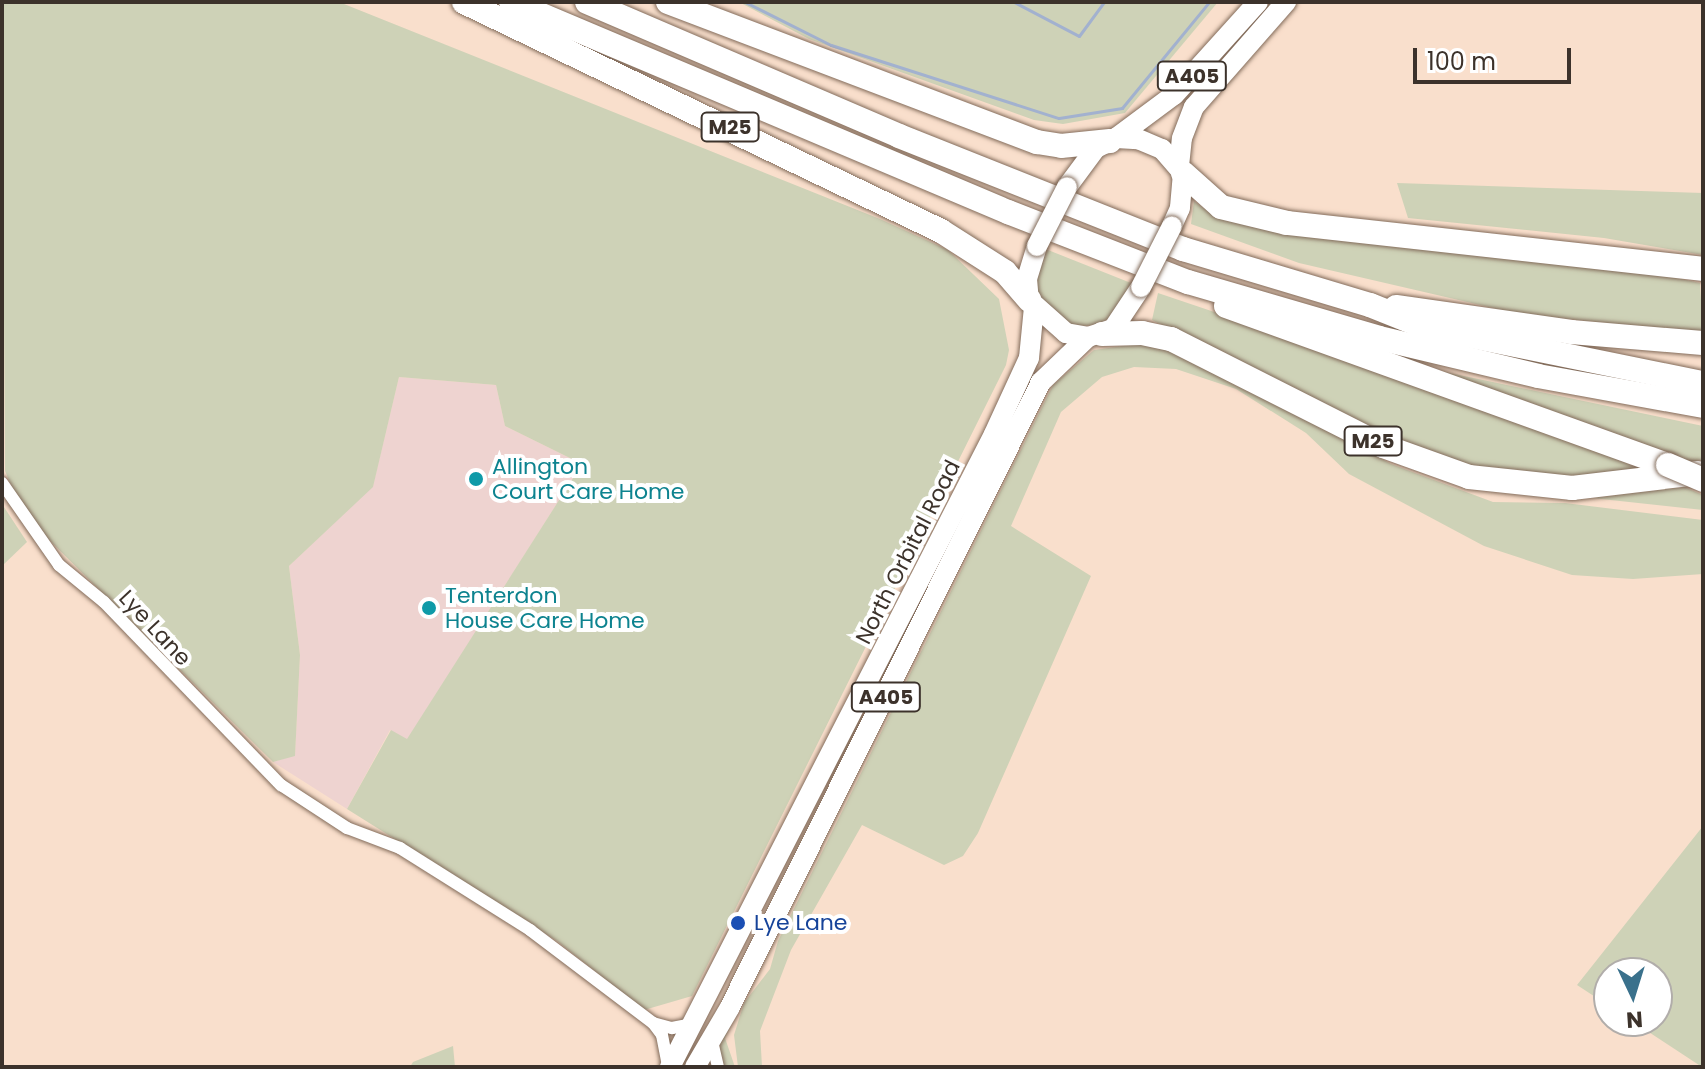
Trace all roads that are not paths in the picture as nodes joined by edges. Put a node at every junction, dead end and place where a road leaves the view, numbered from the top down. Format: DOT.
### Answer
graph roads {
  1 [pos="464,2"];
  2 [pos="511,2"];
  3 [pos="587,2"];
  4 [pos="668,2"];
  5 [pos="1258,2"];
  6 [pos="1286,2"];
  7 [pos="1113,140"];
  8 [pos="1181,169"];
  9 [pos="1703,269"];
  10 [pos="1188,282"];
  11 [pos="1031,304"];
  12 [pos="1370,305"];
  13 [pos="1095,336"];
  14 [pos="1703,343"];
  15 [pos="1703,383"];
  16 [pos="1703,406"];
  17 [pos="1703,472"];
  18 [pos="1703,480"];
  19 [pos="2,483"];
  20 [pos="653,1023"];
  21 [pos="696,1023"];
  22 [pos="712,1041"];
  23 [pos="669,1067"];
  24 [pos="695,1067"];
  25 [pos="718,1067"];
  1 -- 11 [label="highway, M25"];
  2 -- 10 [label="highway, M25"];
  3 -- 12 [label="highway, M25"];
  4 -- 7 [label="highway"];
  5 -- 7 [label="highway, A405"];
  6 -- 8 [label="highway, A405"];
  7 -- 8 [label="highway"];
  7 -- 11 [label="highway, North Orbital Road, bridge"];
  8 -- 9 [label="highway"];
  8 -- 13 [label="highway, North Orbital Road, bridge"];
  10 -- 16 [label="highway, M25"];
  10 -- 18 [label="highway, bridge"];
  11 -- 13 [label="highway"];
  11 -- 21 [label="highway, North Orbital Road / A405"];
  12 -- 14 [label="highway"];
  12 -- 15 [label="highway, M25"];
  13 -- 17 [label="highway, M25"];
  13 -- 22 [label="highway, North Orbital Road / A405"];
  19 -- 20 [label="street, Lye Lane"];
  20 -- 21 [label="street"];
  20 -- 23 [label="street"];
  21 -- 23 [label="highway, North Orbital Road / A405"];
  22 -- 24 [label="highway, North Orbital Road / A405"];
  22 -- 25 [label="street"];
}
